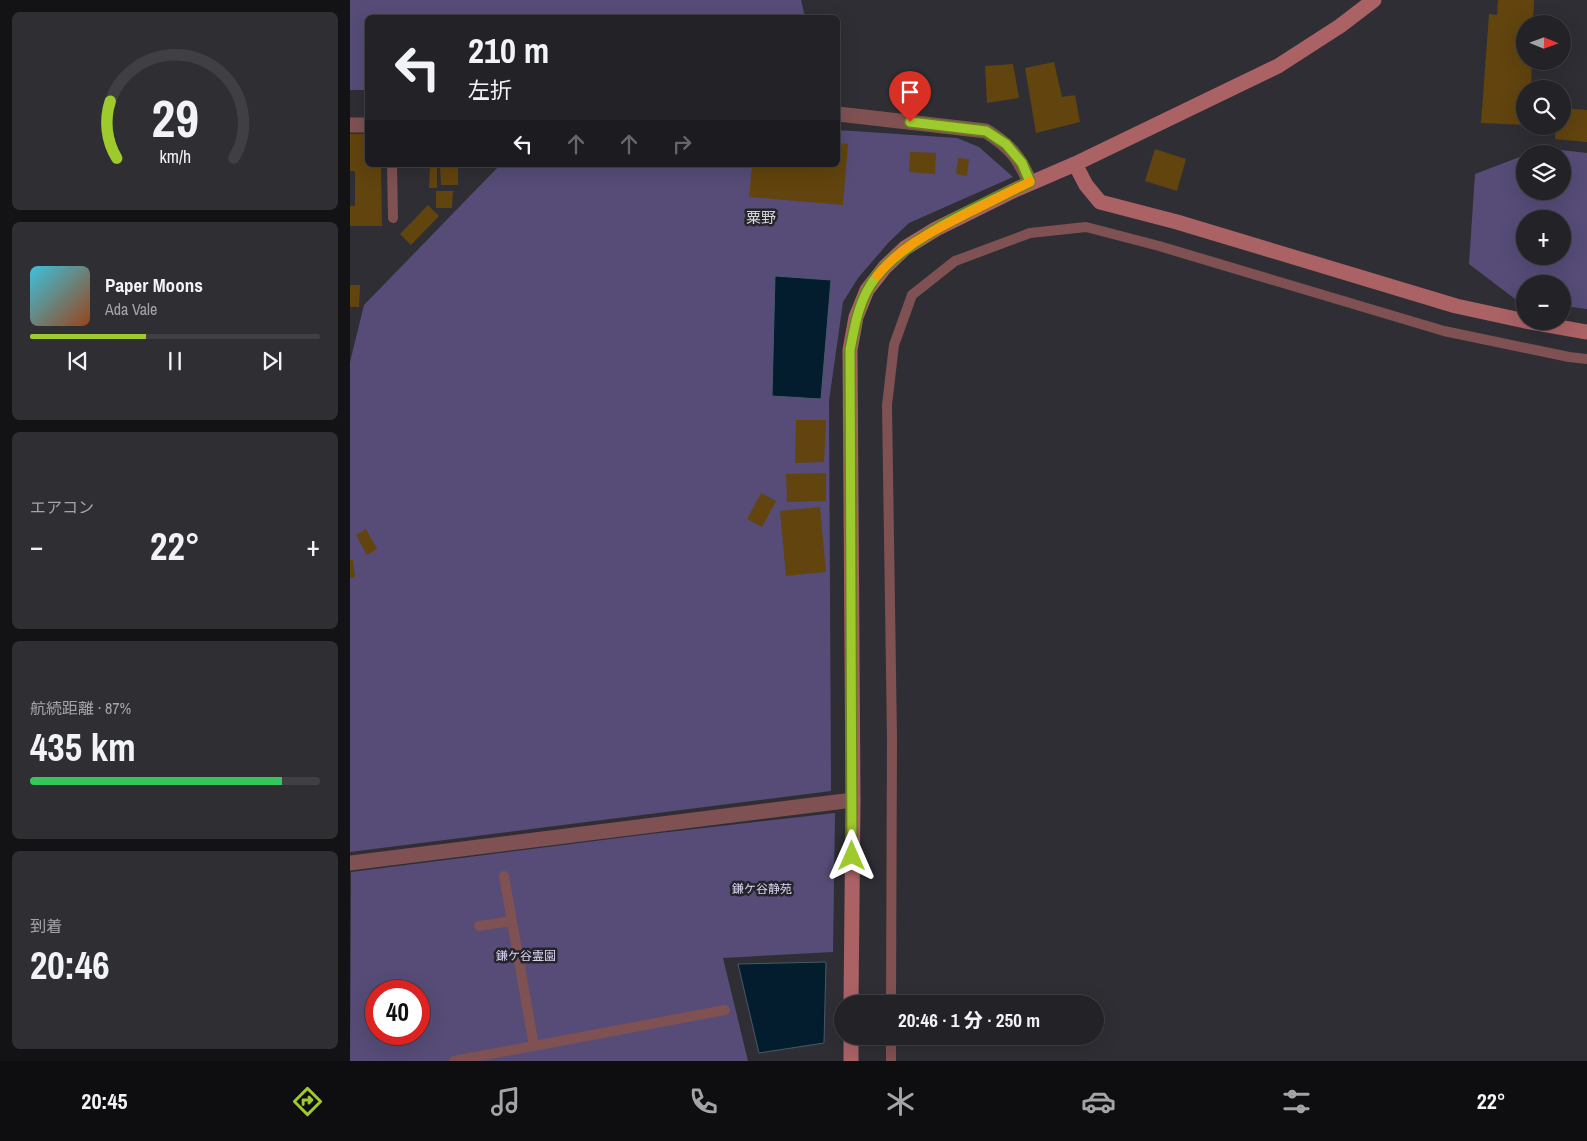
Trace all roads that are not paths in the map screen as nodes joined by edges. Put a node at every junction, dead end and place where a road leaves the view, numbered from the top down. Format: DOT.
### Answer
graph roads {
  1 [pos="1374,0"];
  2 [pos="840,114"];
  3 [pos="365,125"];
  4 [pos="350,126"];
  5 [pos="1075,164"];
  6 [pos="392,167"];
  7 [pos="1030,182"];
  8 [pos="393,218"];
  9 [pos="1516,319"];
  10 [pos="1571,329"];
  11 [pos="1587,332"];
  12 [pos="1587,359"];
  13 [pos="853,800"];
  14 [pos="350,863"];
  15 [pos="504,876"];
  16 [pos="512,921"];
  17 [pos="479,926"];
  18 [pos="851,995"];
  19 [pos="891,995"];
  20 [pos="725,1010"];
  21 [pos="851,1045"];
  22 [pos="891,1045"];
  23 [pos="534,1046"];
  24 [pos="472,1059"];
  25 [pos="454,1061"];
  26 [pos="850,1061"];
  27 [pos="891,1061"];
  1 -- 5 [label="street"];
  2 -- 7 [label="street"];
  3 -- 4 [label="street"];
  5 -- 7 [label="street"];
  5 -- 9 [label="street"];
  6 -- 8 [label="lane"];
  7 -- 13 [label="street"];
  10 -- 11 [label="street"];
  12 -- 19 [label="lane"];
  13 -- 14 [label="street"];
  13 -- 18 [label="street"];
  15 -- 16 [label="lane"];
  16 -- 17 [label="lane"];
  16 -- 23 [label="lane"];
  20 -- 23 [label="lane"];
  21 -- 26 [label="street"];
  22 -- 27 [label="lane"];
  23 -- 24 [label="lane"];
  24 -- 25 [label="lane"];
}
